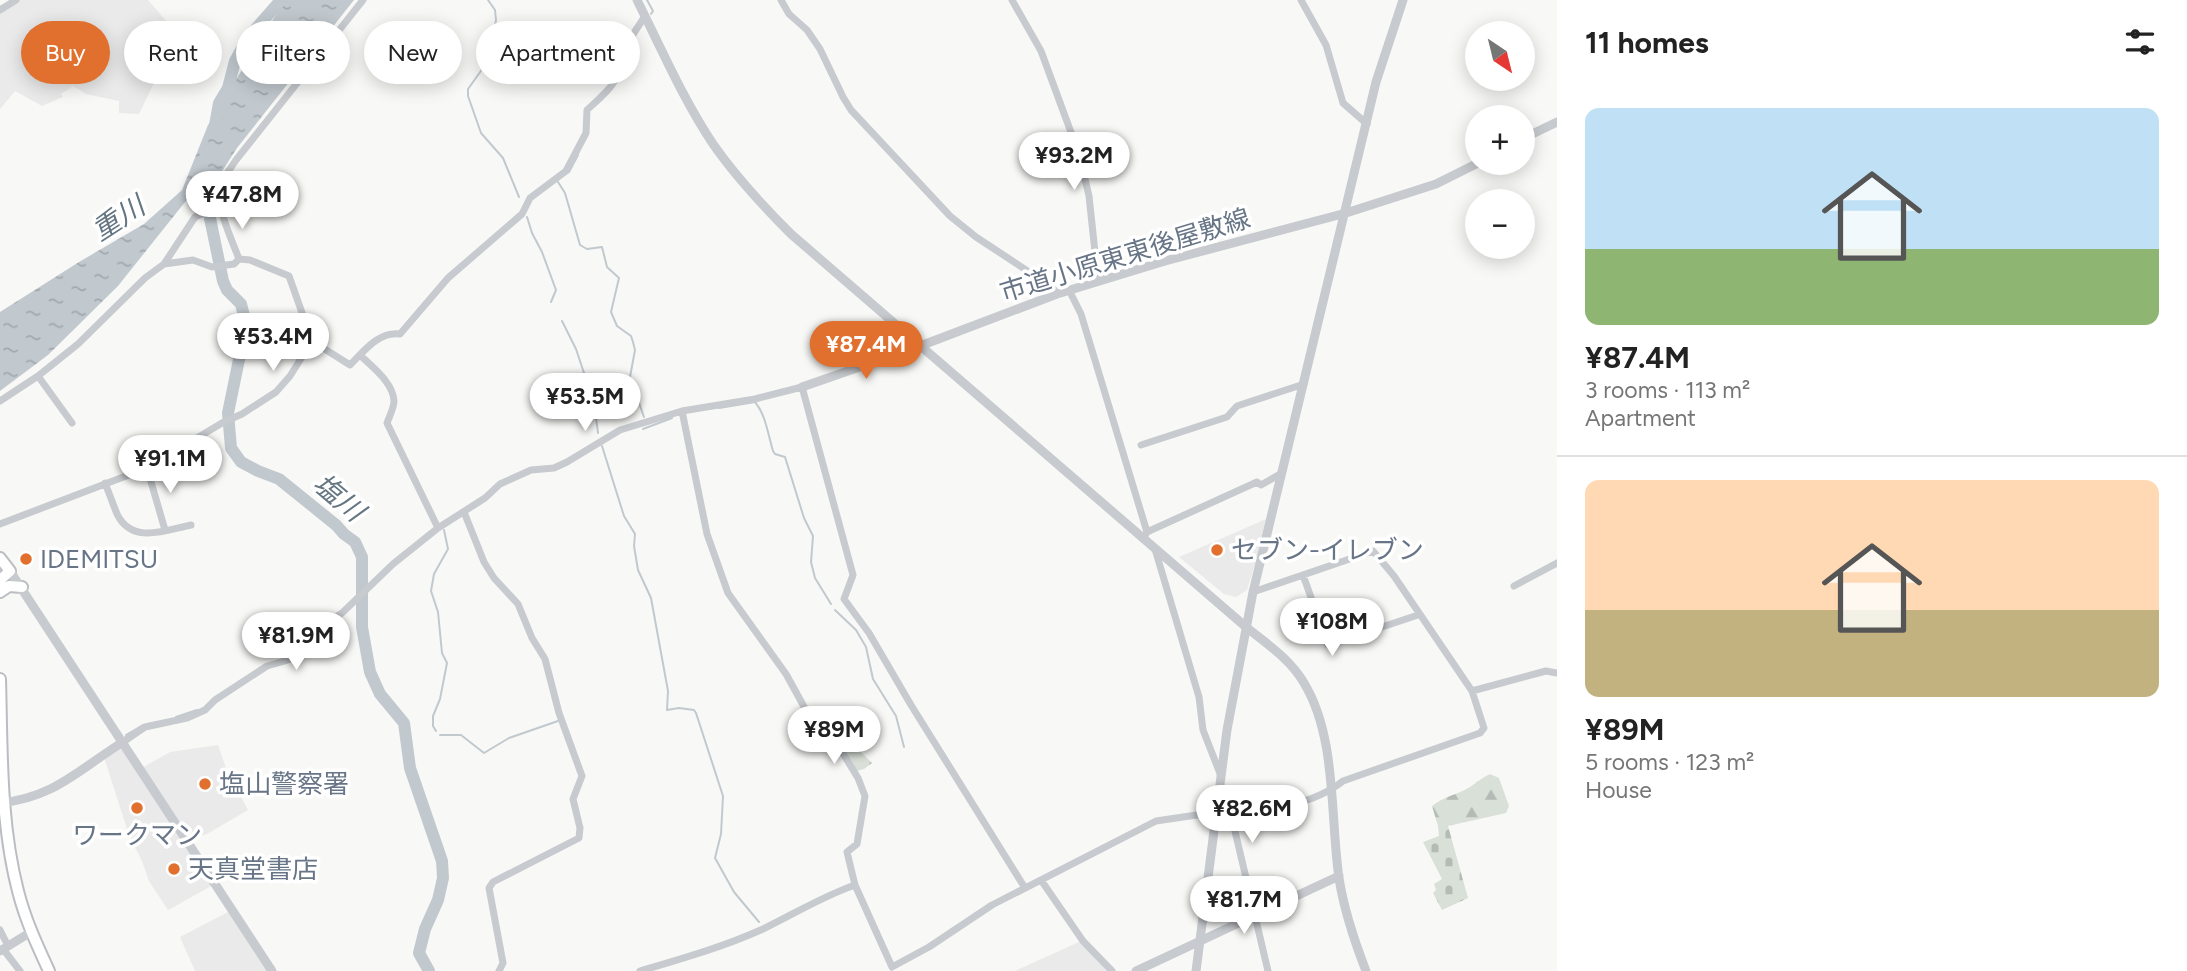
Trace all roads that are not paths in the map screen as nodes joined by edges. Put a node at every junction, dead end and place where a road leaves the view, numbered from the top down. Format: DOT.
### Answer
graph roads {
  1 [pos="16,0"];
  2 [pos="363,0"];
  3 [pos="637,0"];
  4 [pos="781,0"];
  5 [pos="1012,0"];
  6 [pos="1301,0"];
  7 [pos="1403,0"];
  8 [pos="0,10"];
  9 [pos="645,16"];
  10 [pos="1557,122"];
  11 [pos="1367,124"];
  12 [pos="1535,133"];
  13 [pos="1465,170"];
  14 [pos="223,209"];
  15 [pos="1346,213"];
  16 [pos="236,262"];
  17 [pos="164,264"];
  18 [pos="1098,280"];
  19 [pos="1069,290"];
  20 [pos="1057,294"];
  21 [pos="312,341"];
  22 [pos="920,346"];
  23 [pos="360,355"];
  24 [pos="38,376"];
  25 [pos="1304,384"];
  26 [pos="802,387"];
  27 [pos="0,401"];
  28 [pos="683,414"];
  29 [pos="72,423"];
  30 [pos="1141,445"];
  31 [pos="147,468"];
  32 [pos="1283,473"];
  33 [pos="105,483"];
  34 [pos="464,512"];
  35 [pos="0,524"];
  36 [pos="191,525"];
  37 [pos="438,528"];
  38 [pos="165,530"];
  39 [pos="1145,535"];
  40 [pos="1155,548"];
  41 [pos="0,558"];
  42 [pos="1557,563"];
  43 [pos="10,571"];
  44 [pos="1303,575"];
  45 [pos="0,584"];
  46 [pos="1514,586"];
  47 [pos="22,587"];
  48 [pos="0,592"];
  49 [pos="1253,592"];
  50 [pos="1418,615"];
  51 [pos="1246,628"];
  52 [pos="1557,673"];
  53 [pos="0,679"];
  54 [pos="1472,691"];
  55 [pos="123,742"];
  56 [pos="1221,777"];
  57 [pos="1330,791"];
  58 [pos="2,803"];
  59 [pos="1217,809"];
  60 [pos="1230,810"];
  61 [pos="1339,876"];
  62 [pos="1041,880"];
  63 [pos="855,885"];
  64 [pos="1025,887"];
  65 [pos="1254,915"];
  66 [pos="0,930"];
  67 [pos="31,932"];
  68 [pos="1200,941"];
  69 [pos="3,949"];
  70 [pos="20,971"];
  71 [pos="49,971"];
  72 [pos="272,971"];
  73 [pos="499,971"];
  74 [pos="640,971"];
  75 [pos="1112,971"];
  76 [pos="1136,971"];
  77 [pos="1196,971"];
  78 [pos="1268,971"];
  79 [pos="1366,971"];
  1 -- 8 [label="street"];
  2 -- 14 [label="street"];
  3 -- 9 [label="street"];
  4 -- 20 [label="street"];
  5 -- 18 [label="street"];
  6 -- 11 [label="street"];
  7 -- 11 [label="street"];
  9 -- 22 [label="street"];
  9 -- 23 [label="street"];
  10 -- 12 [label="street"];
  11 -- 15 [label="street"];
  13 -- 15 [label="street, 市道小原東東後屋敷線"];
  14 -- 16 [label="street"];
  14 -- 17 [label="street"];
  15 -- 18 [label="street, 市道小原東東後屋敷線"];
  15 -- 25 [label="street"];
  16 -- 17 [label="street"];
  16 -- 21 [label="street"];
  17 -- 24 [label="street"];
  18 -- 19 [label="street, 市道小原東東後屋敷線"];
  19 -- 20 [label="street, 市道小原東東後屋敷線"];
  19 -- 39 [label="street"];
  20 -- 22 [label="street, 市道小原東東後屋敷線"];
  21 -- 23 [label="street"];
  21 -- 31 [label="street"];
  22 -- 26 [label="street, 市道小原東東後屋敷線"];
  22 -- 39 [label="street"];
  23 -- 37 [label="street"];
  24 -- 27 [label="street"];
  24 -- 29 [label="street"];
  25 -- 30 [label="street"];
  25 -- 32 [label="street"];
  26 -- 28 [label="street"];
  26 -- 64 [label="street"];
  28 -- 34 [label="street"];
  28 -- 63 [label="street"];
  31 -- 33 [label="street"];
  31 -- 38 [label="street"];
  32 -- 39 [label="street"];
  32 -- 49 [label="street"];
  33 -- 35 [label="street"];
  33 -- 38 [label="street"];
  34 -- 37 [label="street"];
  34 -- 73 [label="street"];
  36 -- 38 [label="street"];
  37 -- 55 [label="street"];
  39 -- 40 [label="street"];
  40 -- 51 [label="street"];
  40 -- 56 [label="street"];
  41 -- 43 [label="main road"];
  42 -- 46 [label="street"];
  43 -- 45 [label="main road"];
  43 -- 47 [label="street"];
  44 -- 49 [label="street"];
  44 -- 50 [label="street"];
  44 -- 50 [label="street"];
  47 -- 48 [label="main road"];
  47 -- 55 [label="street"];
  49 -- 51 [label="street"];
  50 -- 54 [label="street"];
  51 -- 56 [label="street"];
  51 -- 57 [label="street"];
  52 -- 54 [label="street"];
  53 -- 58 [label="main road"];
  54 -- 57 [label="street"];
  55 -- 58 [label="street"];
  55 -- 72 [label="street"];
  56 -- 59 [label="street"];
  57 -- 60 [label="street"];
  57 -- 61 [label="street"];
  58 -- 67 [label="main road"];
  59 -- 60 [label="street"];
  59 -- 62 [label="street"];
  59 -- 68 [label="street"];
  60 -- 65 [label="street"];
  61 -- 65 [label="street"];
  61 -- 79 [label="street"];
  62 -- 64 [label="street"];
  62 -- 75 [label="street"];
  63 -- 64 [label="street"];
  63 -- 74 [label="street"];
  65 -- 68 [label="street"];
  65 -- 78 [label="street"];
  66 -- 69 [label="street"];
  67 -- 69 [label="street"];
  67 -- 71 [label="main road"];
  68 -- 76 [label="street"];
  68 -- 77 [label="street"];
  69 -- 70 [label="street"];
}
